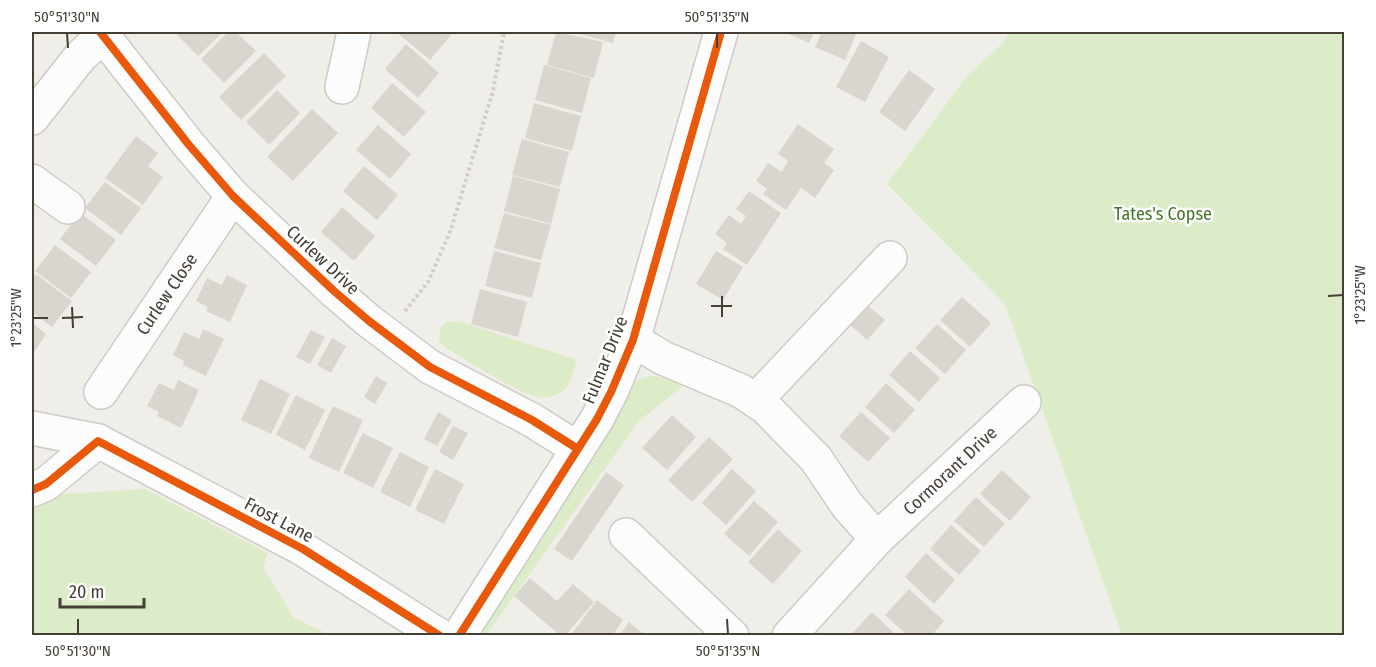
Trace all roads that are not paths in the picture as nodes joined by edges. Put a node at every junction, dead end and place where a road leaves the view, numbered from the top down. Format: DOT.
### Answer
graph roads {
  1 [pos="354,32"];
  2 [pos="721,32"];
  3 [pos="102,34"];
  4 [pos="342,87"];
  5 [pos="32,118"];
  6 [pos="32,181"];
  7 [pos="233,196"];
  8 [pos="69,207"];
  9 [pos="890,258"];
  10 [pos="633,340"];
  11 [pos="101,392"];
  12 [pos="756,400"];
  13 [pos="1024,402"];
  14 [pos="32,428"];
  15 [pos="98,441"];
  16 [pos="578,449"];
  17 [pos="32,490"];
  18 [pos="626,535"];
  19 [pos="877,538"];
  20 [pos="440,636"];
  21 [pos="459,636"];
  22 [pos="732,636"];
  23 [pos="789,636"];
  1 -- 4 [label="street"];
  2 -- 10 [label="street, Fulmar Drive"];
  3 -- 5 [label="street"];
  3 -- 7 [label="street, Curlew Drive"];
  6 -- 8 [label="street"];
  7 -- 11 [label="street, Curlew Close"];
  7 -- 16 [label="street, Curlew Drive"];
  9 -- 12 [label="street"];
  10 -- 12 [label="street"];
  10 -- 16 [label="street, Fulmar Drive"];
  12 -- 19 [label="street"];
  13 -- 19 [label="street, Cormorant Drive"];
  14 -- 15 [label="street, Frost Lane"];
  15 -- 17 [label="street"];
  15 -- 20 [label="street, Frost Lane"];
  16 -- 21 [label="street, Fulmar Drive"];
  18 -- 22 [label="street"];
  19 -- 23 [label="street, Cormorant Drive"];
}
